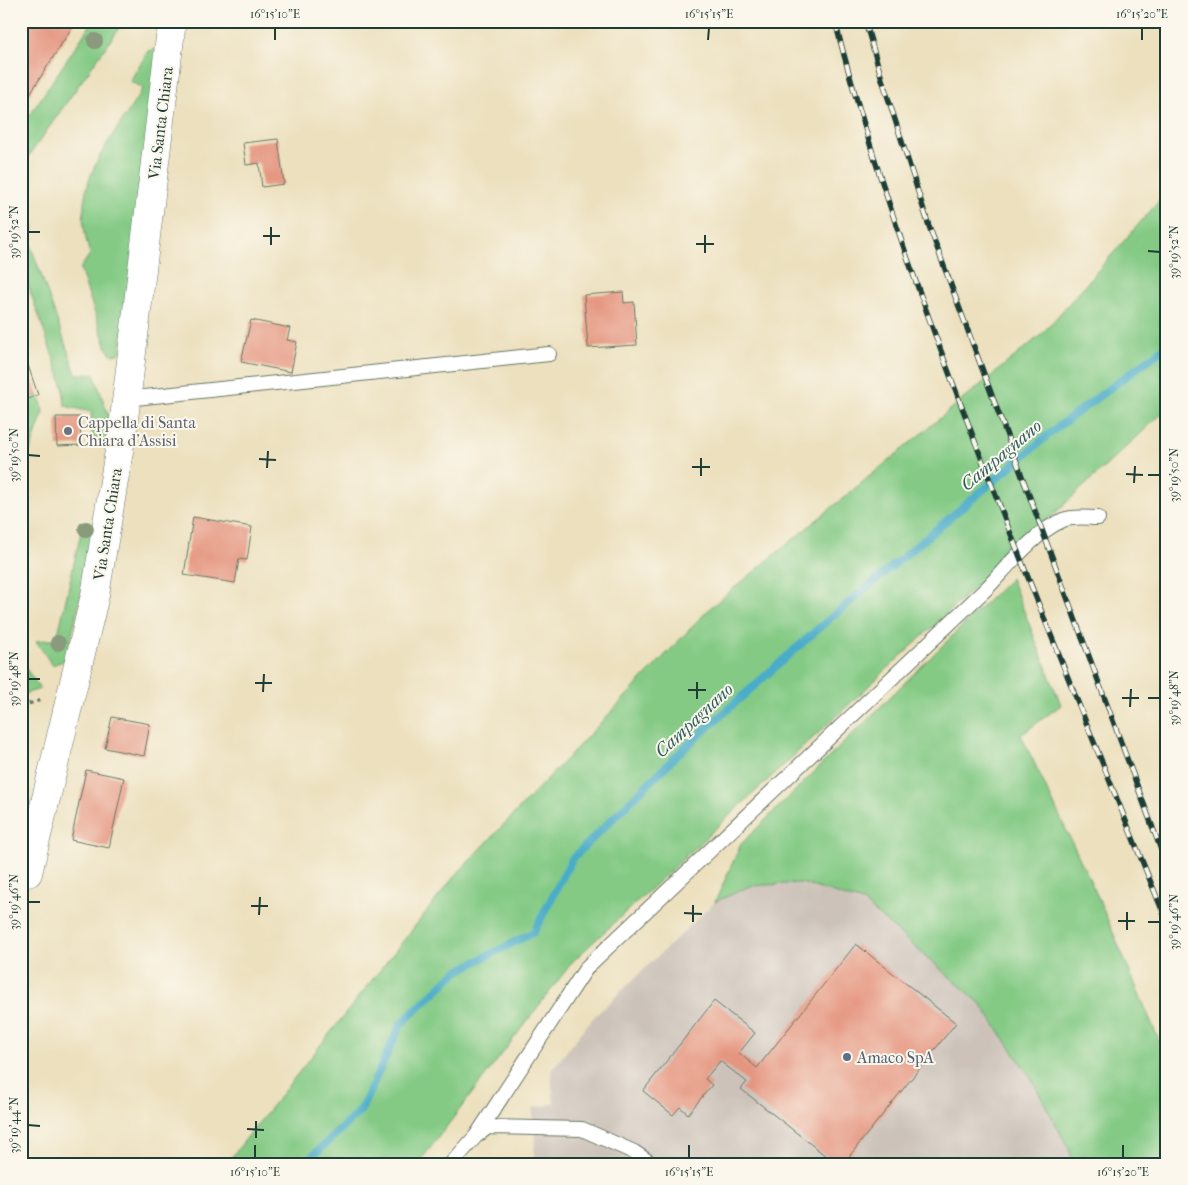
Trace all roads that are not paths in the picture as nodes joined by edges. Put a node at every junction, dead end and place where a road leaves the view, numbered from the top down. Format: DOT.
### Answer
graph roads {
  1 [pos="172,21"];
  2 [pos="549,354"];
  3 [pos="126,399"];
  4 [pos="1098,518"];
  5 [pos="28,873"];
  6 [pos="476,1136"];
  7 [pos="451,1164"];
  8 [pos="652,1164"];
  1 -- 3 [label="street, Via Santa Chiara"];
  2 -- 3 [label="lane"];
  3 -- 5 [label="street, Via Santa Chiara"];
  4 -- 6 [label="lane"];
  6 -- 7 [label="lane"];
  6 -- 8 [label="lane"];
}
